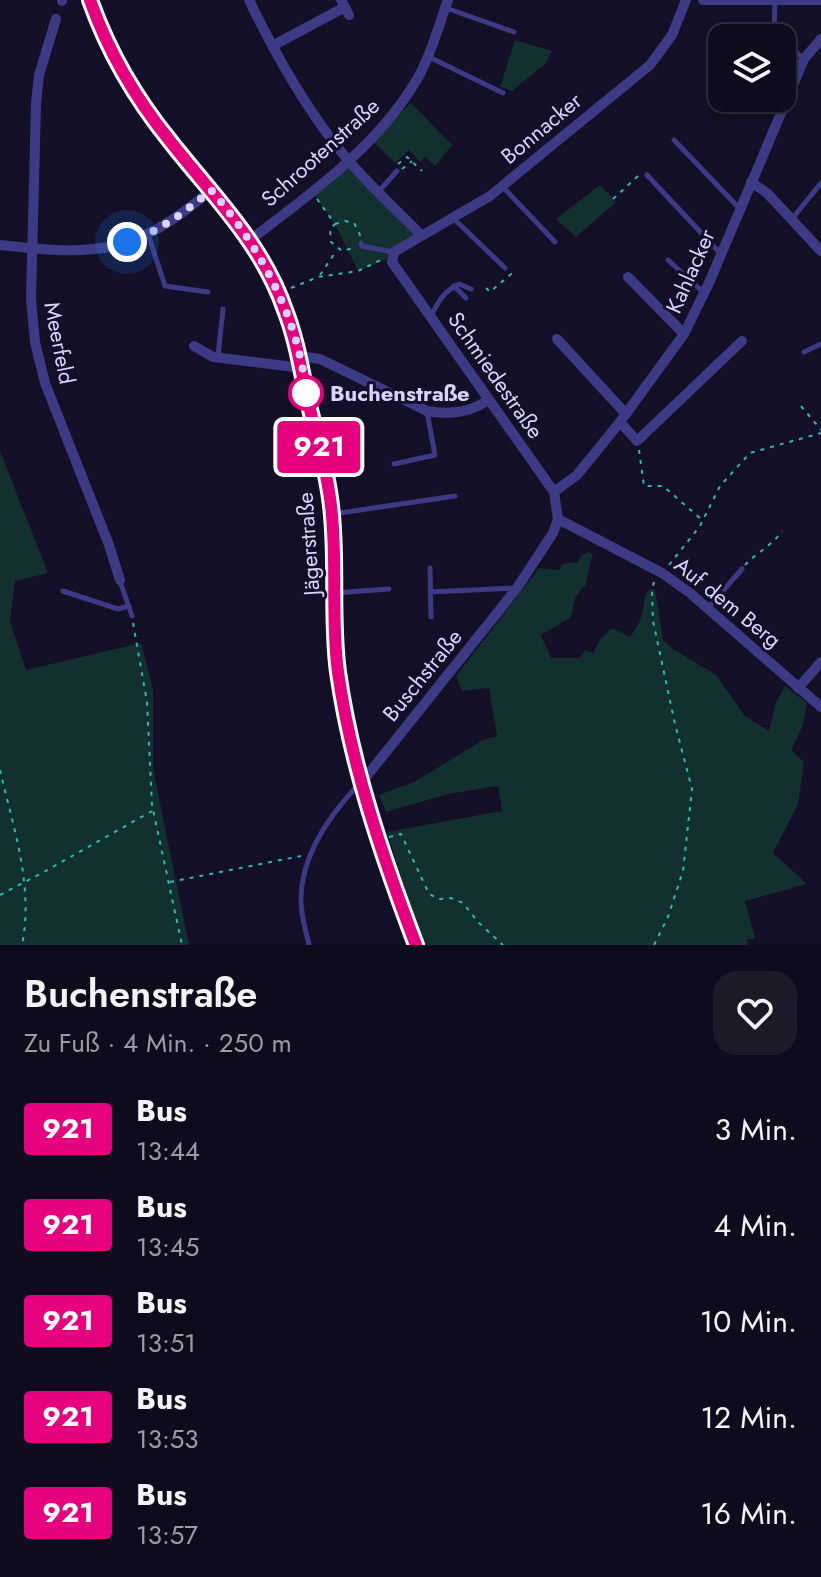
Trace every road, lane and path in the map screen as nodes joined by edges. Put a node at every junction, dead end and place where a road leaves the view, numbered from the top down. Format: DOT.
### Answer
graph roads {
  1 [pos="90,0"];
  2 [pos="249,0"];
  3 [pos="686,0"];
  4 [pos="703,0"];
  5 [pos="820,0"];
  6 [pos="775,2"];
  7 [pos="447,4"];
  8 [pos="345,7"];
  9 [pos="56,19"];
  10 [pos="774,24"];
  11 [pos="514,32"];
  12 [pos="821,39"];
  13 [pos="272,46"];
  14 [pos="796,51"];
  15 [pos="428,56"];
  16 [pos="804,59"];
  17 [pos="503,93"];
  18 [pos="674,140"];
  19 [pos="348,160"];
  20 [pos="413,160"];
  21 [pos="397,171"];
  22 [pos="422,171"];
  23 [pos="647,175"];
  24 [pos="751,182"];
  25 [pos="821,183"];
  26 [pos="502,187"];
  27 [pos="211,190"];
  28 [pos="379,191"];
  29 [pos="312,192"];
  30 [pos="613,199"];
  31 [pos="739,208"];
  32 [pos="453,217"];
  33 [pos="792,220"];
  34 [pos="335,224"];
  35 [pos="148,234"];
  36 [pos="421,235"];
  37 [pos="250,240"];
  38 [pos="555,242"];
  39 [pos="362,244"];
  40 [pos="0,245"];
  41 [pos="32,248"];
  42 [pos="338,249"];
  43 [pos="821,251"];
  44 [pos="720,253"];
  45 [pos="392,254"];
  46 [pos="668,260"];
  47 [pos="373,264"];
  48 [pos="505,268"];
  49 [pos="318,277"];
  50 [pos="628,277"];
  51 [pos="454,286"];
  52 [pos="486,288"];
  53 [pos="471,289"];
  54 [pos="208,292"];
  55 [pos="704,293"];
  56 [pos="279,294"];
  57 [pos="466,298"];
  58 [pos="223,309"];
  59 [pos="431,317"];
  60 [pos="684,334"];
  61 [pos="557,339"];
  62 [pos="742,341"];
  63 [pos="821,344"];
  64 [pos="194,346"];
  65 [pos="804,352"];
  66 [pos="218,357"];
  67 [pos="300,362"];
  68 [pos="488,400"];
  69 [pos="801,406"];
  70 [pos="427,411"];
  71 [pos="623,418"];
  72 [pos="821,431"];
  73 [pos="637,441"];
  74 [pos="394,464"];
  75 [pos="554,492"];
  76 [pos="455,496"];
  77 [pos="332,514"];
  78 [pos="558,519"];
  79 [pos="703,520"];
  80 [pos="782,531"];
  81 [pos="430,568"];
  82 [pos="742,569"];
  83 [pos="662,573"];
  84 [pos="120,580"];
  85 [pos="517,588"];
  86 [pos="389,589"];
  87 [pos="63,591"];
  88 [pos="430,592"];
  89 [pos="334,593"];
  90 [pos="129,606"];
  91 [pos="707,608"];
  92 [pos="132,616"];
  93 [pos="431,617"];
  94 [pos="821,662"];
  95 [pos="798,688"];
  96 [pos="821,707"];
  97 [pos="0,770"];
  98 [pos="362,782"];
  99 [pos="153,810"];
  100 [pos="380,840"];
  101 [pos="309,855"];
  102 [pos="169,882"];
  103 [pos="25,883"];
  104 [pos="0,895"];
  105 [pos="22,945"];
  106 [pos="182,945"];
  107 [pos="309,945"];
  108 [pos="416,945"];
  109 [pos="503,945"];
  110 [pos="654,945"];
  1 -- 27 [label="street, Jägerstraße"];
  2 -- 13 [label="street"];
  3 -- 26 [label="street, Bonnacker"];
  4 -- 6 [label="street"];
  5 -- 6 [label="street"];
  6 -- 10 [label="lane"];
  7 -- 11 [label="lane"];
  7 -- 15 [label="street, Schrootenstraße"];
  8 -- 13 [label="street"];
  9 -- 41 [label="street, Meerfeld"];
  12 -- 16 [label="street, Kahlacker"];
  13 -- 19 [label="street"];
  14 -- 16 [label="lane"];
  15 -- 17 [label="lane"];
  15 -- 19 [label="street, Schrootenstraße"];
  16 -- 24 [label="street, Kahlacker"];
  18 -- 31 [label="lane"];
  19 -- 28 [label="street"];
  19 -- 29 [label="street, Schrootenstraße"];
  20 -- 21 [label="path"];
  20 -- 21 [label="path"];
  20 -- 22 [label="path"];
  21 -- 28 [label="lane"];
  23 -- 30 [label="path"];
  23 -- 44 [label="lane"];
  24 -- 31 [label="street, Kahlacker"];
  24 -- 33 [label="street"];
  25 -- 33 [label="lane"];
  26 -- 32 [label="street, Bonnacker"];
  26 -- 38 [label="lane"];
  27 -- 35 [label="street"];
  27 -- 37 [label="street, Jägerstraße"];
  28 -- 36 [label="street"];
  29 -- 34 [label="path"];
  29 -- 37 [label="street, Schrootenstraße"];
  31 -- 44 [label="street, Kahlacker"];
  32 -- 36 [label="street, Bonnacker"];
  32 -- 48 [label="lane"];
  33 -- 43 [label="street"];
  34 -- 39 [label="path"];
  34 -- 42 [label="path"];
  35 -- 41 [label="street"];
  35 -- 54 [label="lane"];
  36 -- 45 [label="street, Bonnacker"];
  37 -- 56 [label="street, Jägerstraße"];
  39 -- 42 [label="path"];
  39 -- 45 [label="lane"];
  39 -- 47 [label="path"];
  40 -- 41 [label="street"];
  41 -- 84 [label="street, Meerfeld"];
  42 -- 49 [label="path"];
  44 -- 55 [label="street, Kahlacker"];
  45 -- 47 [label="path"];
  45 -- 59 [label="street, Schmiedestraße"];
  46 -- 55 [label="lane"];
  47 -- 49 [label="path"];
  48 -- 52 [label="path"];
  49 -- 56 [label="path"];
  50 -- 60 [label="street"];
  51 -- 53 [label="lane"];
  51 -- 57 [label="lane"];
  51 -- 59 [label="lane"];
  55 -- 60 [label="street, Kahlacker"];
  56 -- 67 [label="street, Jägerstraße"];
  58 -- 66 [label="lane"];
  59 -- 68 [label="street, Schmiedestraße"];
  60 -- 71 [label="street, Kahlacker"];
  61 -- 71 [label="street"];
  62 -- 73 [label="street"];
  63 -- 65 [label="lane"];
  64 -- 66 [label="street"];
  66 -- 67 [label="street"];
  67 -- 70 [label="street"];
  67 -- 77 [label="street, Jägerstraße"];
  68 -- 70 [label="street"];
  68 -- 75 [label="street, Schmiedestraße"];
  69 -- 72 [label="path"];
  70 -- 74 [label="lane"];
  71 -- 73 [label="street"];
  71 -- 75 [label="street, Kahlacker"];
  72 -- 79 [label="path"];
  73 -- 79 [label="path"];
  75 -- 78 [label="street, Schmiedestraße"];
  76 -- 77 [label="lane"];
  77 -- 89 [label="street, Jägerstraße"];
  78 -- 83 [label="street, Auf dem Berg"];
  78 -- 85 [label="street, Buschstraße"];
  79 -- 83 [label="path"];
  80 -- 82 [label="path"];
  81 -- 88 [label="lane"];
  82 -- 91 [label="lane"];
  83 -- 91 [label="street, Auf dem Berg"];
  83 -- 110 [label="path"];
  84 -- 90 [label="lane, Meerfeld"];
  85 -- 88 [label="lane"];
  85 -- 98 [label="street, Buschstraße"];
  86 -- 89 [label="lane"];
  87 -- 90 [label="lane"];
  88 -- 93 [label="lane"];
  89 -- 98 [label="street, Jägerstraße"];
  90 -- 92 [label="lane, Meerfeld"];
  91 -- 95 [label="street, Auf dem Berg"];
  92 -- 99 [label="path"];
  94 -- 95 [label="street"];
  95 -- 96 [label="street, Auf dem Berg"];
  97 -- 103 [label="path"];
  98 -- 100 [label="street, Jägerstraße"];
  98 -- 101 [label="lane, Buschstraße"];
  99 -- 102 [label="path"];
  99 -- 103 [label="path"];
  100 -- 108 [label="street, Jägerstraße"];
  100 -- 109 [label="path"];
  101 -- 102 [label="path"];
  101 -- 107 [label="lane, Buschstraße"];
  102 -- 106 [label="path"];
  103 -- 104 [label="path"];
  103 -- 105 [label="path"];
}
